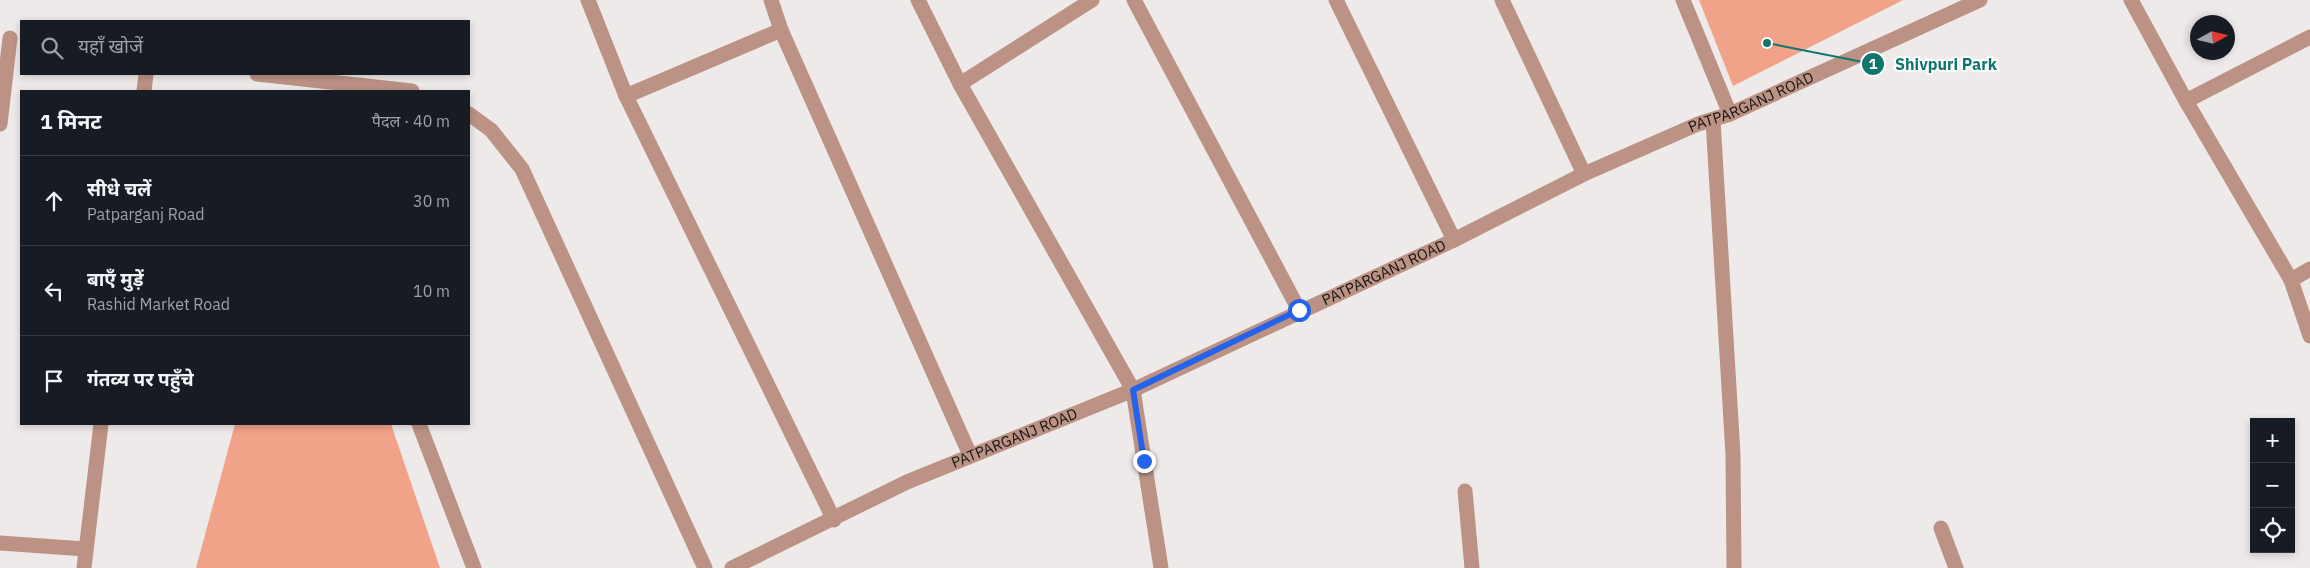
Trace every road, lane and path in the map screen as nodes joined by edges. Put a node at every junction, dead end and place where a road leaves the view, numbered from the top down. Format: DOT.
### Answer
graph roads {
  1 [pos="588,0"];
  2 [pos="771,0"];
  3 [pos="918,0"];
  4 [pos="1092,0"];
  5 [pos="1134,0"];
  6 [pos="1336,0"];
  7 [pos="1502,0"];
  8 [pos="1683,0"];
  9 [pos="1980,0"];
  10 [pos="2131,0"];
  11 [pos="780,30"];
  12 [pos="2310,37"];
  13 [pos="10,38"];
  14 [pos="146,75"];
  15 [pos="267,75"];
  16 [pos="960,84"];
  17 [pos="144,90"];
  18 [pos="403,90"];
  19 [pos="626,96"];
  20 [pos="2186,101"];
  21 [pos="1730,114"];
  22 [pos="470,115"];
  23 [pos="1713,120"];
  24 [pos="0,124"];
  25 [pos="1584,174"];
  26 [pos="1454,240"];
  27 [pos="2310,269"];
  28 [pos="2291,280"];
  29 [pos="1299,310"];
  30 [pos="2310,336"];
  31 [pos="1133,390"];
  32 [pos="101,425"];
  33 [pos="420,425"];
  34 [pos="970,455"];
  35 [pos="1465,492"];
  36 [pos="834,520"];
  37 [pos="1941,528"];
  38 [pos="0,543"];
  39 [pos="85,549"];
  40 [pos="84,568"];
  41 [pos="474,568"];
  42 [pos="705,568"];
  43 [pos="732,568"];
  44 [pos="1161,568"];
  45 [pos="1472,568"];
  46 [pos="1734,568"];
  47 [pos="1956,568"];
  1 -- 19 [label="street"];
  2 -- 11 [label="street"];
  3 -- 16 [label="street"];
  4 -- 16 [label="street"];
  5 -- 29 [label="street"];
  6 -- 26 [label="street"];
  7 -- 25 [label="street"];
  8 -- 21 [label="street"];
  9 -- 21 [label="street, PATPARGANJ ROAD"];
  10 -- 20 [label="street"];
  11 -- 19 [label="street"];
  11 -- 34 [label="street"];
  12 -- 20 [label="street"];
  13 -- 24 [label="street"];
  14 -- 17 [label="street"];
  15 -- 18 [label="street"];
  16 -- 31 [label="street"];
  19 -- 36 [label="street"];
  20 -- 28 [label="street"];
  21 -- 23 [label="street, PATPARGANJ ROAD"];
  22 -- 42 [label="street"];
  23 -- 25 [label="street, PATPARGANJ ROAD"];
  23 -- 46 [label="street"];
  25 -- 26 [label="street, PATPARGANJ ROAD"];
  26 -- 29 [label="street, PATPARGANJ ROAD"];
  27 -- 28 [label="street"];
  28 -- 30 [label="street"];
  29 -- 31 [label="street, PATPARGANJ ROAD"];
  31 -- 34 [label="street, PATPARGANJ ROAD"];
  31 -- 44 [label="street"];
  32 -- 39 [label="street"];
  33 -- 41 [label="street"];
  34 -- 36 [label="street, PATPARGANJ ROAD"];
  35 -- 45 [label="street"];
  36 -- 43 [label="street, PATPARGANJ ROAD"];
  37 -- 47 [label="street"];
  38 -- 39 [label="street"];
  39 -- 40 [label="street"];
}
